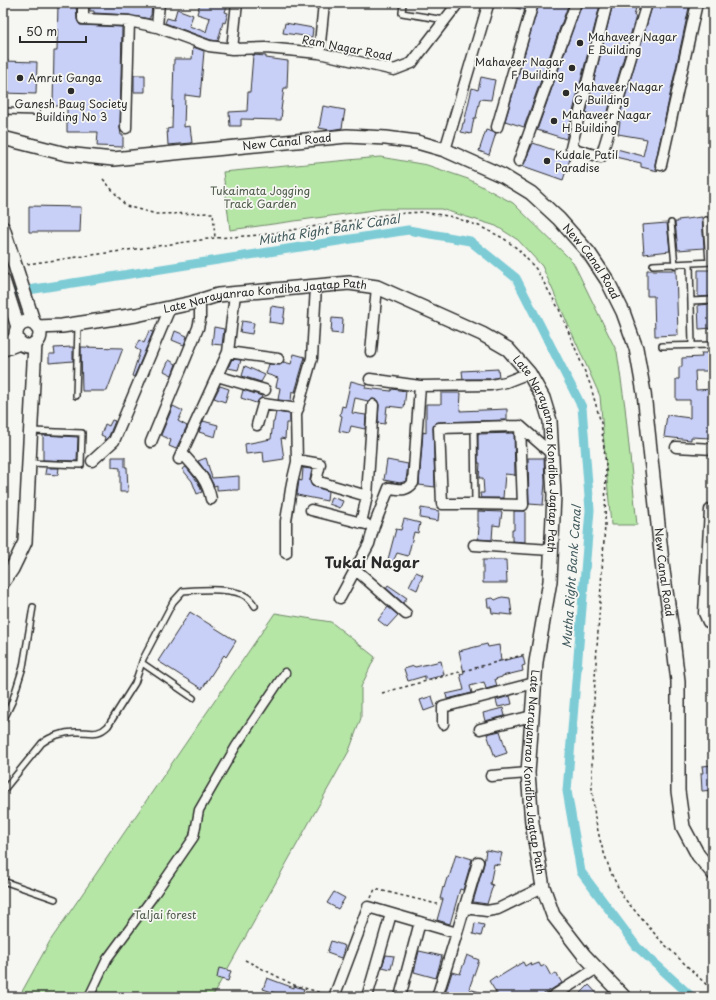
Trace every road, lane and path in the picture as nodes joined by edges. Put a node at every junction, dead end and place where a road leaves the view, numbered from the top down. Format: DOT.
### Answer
graph roads {
  1 [pos="83,3"];
  2 [pos="159,3"];
  3 [pos="237,3"];
  4 [pos="324,3"];
  5 [pos="403,3"];
  6 [pos="458,3"];
  7 [pos="533,3"];
  8 [pos="576,3"];
  9 [pos="607,3"];
  10 [pos="647,3"];
  11 [pos="697,3"];
  12 [pos="488,5"];
  13 [pos="446,20"];
  14 [pos="129,21"];
  15 [pos="157,27"];
  16 [pos="232,49"];
  17 [pos="319,53"];
  18 [pos="3,111"];
  19 [pos="37,112"];
  20 [pos="497,127"];
  21 [pos="126,128"];
  22 [pos="5,140"];
  23 [pos="445,150"];
  24 [pos="519,161"];
  25 [pos="661,165"];
  26 [pos="103,179"];
  27 [pos="706,220"];
  28 [pos="671,223"];
  29 [pos="3,228"];
  30 [pos="215,238"];
  31 [pos="711,262"];
  32 [pos="690,264"];
  33 [pos="652,265"];
  34 [pos="675,265"];
  35 [pos="3,280"];
  36 [pos="316,286"];
  37 [pos="377,287"];
  38 [pos="234,294"];
  39 [pos="713,300"];
  40 [pos="200,301"];
  41 [pos="691,301"];
  42 [pos="170,308"];
  43 [pos="78,324"];
  44 [pos="27,331"];
  45 [pos="692,345"];
  46 [pos="713,345"];
  47 [pos="662,346"];
  48 [pos="3,350"];
  49 [pos="228,352"];
  50 [pos="371,352"];
  51 [pos="278,359"];
  52 [pos="529,373"];
  53 [pos="217,376"];
  54 [pos="370,379"];
  55 [pos="420,386"];
  56 [pos="264,390"];
  57 [pos="76,396"];
  58 [pos="373,405"];
  59 [pos="298,409"];
  60 [pos="257,425"];
  61 [pos="474,426"];
  62 [pos="520,426"];
  63 [pos="31,430"];
  64 [pos="151,442"];
  65 [pos="676,447"];
  66 [pos="713,449"];
  67 [pos="552,454"];
  68 [pos="297,460"];
  69 [pos="92,461"];
  70 [pos="29,464"];
  71 [pos="367,496"];
  72 [pos="211,498"];
  73 [pos="475,504"];
  74 [pos="713,508"];
  75 [pos="311,510"];
  76 [pos="361,523"];
  77 [pos="374,526"];
  78 [pos="474,545"];
  79 [pos="552,550"];
  80 [pos="286,554"];
  81 [pos="710,566"];
  82 [pos="356,570"];
  83 [pos="3,582"];
  84 [pos="340,598"];
  85 [pos="255,606"];
  86 [pos="33,607"];
  87 [pos="406,614"];
  88 [pos="713,624"];
  89 [pos="538,651"];
  90 [pos="142,663"];
  91 [pos="285,673"];
  92 [pos="534,683"];
  93 [pos="382,693"];
  94 [pos="193,698"];
  95 [pos="532,716"];
  96 [pos="3,721"];
  97 [pos="443,724"];
  98 [pos="480,729"];
  99 [pos="528,773"];
  100 [pos="491,776"];
  101 [pos="3,791"];
  102 [pos="478,862"];
  103 [pos="713,873"];
  104 [pos="3,881"];
  105 [pos="543,887"];
  106 [pos="55,899"];
  107 [pos="436,904"];
  108 [pos="368,907"];
  109 [pos="465,908"];
  110 [pos="391,914"];
  111 [pos="420,922"];
  112 [pos="457,933"];
  113 [pos="245,960"];
  114 [pos="597,968"];
  115 [pos="89,997"];
  116 [pos="334,997"];
  117 [pos="367,997"];
  118 [pos="400,997"];
  119 [pos="437,997"];
  120 [pos="552,997"];
  121 [pos="624,997"];
  1 -- 14 [label="street, Ram Nagar Road"];
  2 -- 15 [label="street"];
  3 -- 16 [label="street"];
  4 -- 17 [label="street"];
  5 -- 13 [label="lane"];
  6 -- 13 [label="street, Ram Nagar Road"];
  7 -- 20 [label="street"];
  8 -- 24 [label="street"];
  9 -- 10 [label="street"];
  11 -- 25 [label="street"];
  12 -- 23 [label="street"];
  13 -- 17 [label="street, Ram Nagar Road"];
  14 -- 15 [label="street, Ram Nagar Road"];
  14 -- 21 [label="street"];
  15 -- 16 [label="street, Ram Nagar Road"];
  16 -- 17 [label="street, Ram Nagar Road"];
  18 -- 19 [label="lane"];
  22 -- 23 [label="street, New Canal Road"];
  23 -- 103 [label="street, New Canal Road"];
  26 -- 30 [label="path"];
  27 -- 31 [label="lane"];
  28 -- 34 [label="lane"];
  29 -- 44 [label="street"];
  31 -- 32 [label="lane"];
  32 -- 34 [label="lane"];
  32 -- 41 [label="lane"];
  33 -- 34 [label="lane"];
  35 -- 44 [label="street"];
  36 -- 37 [label="street, Late Narayanrao Kondiba Jagtap Path"];
  36 -- 38 [label="street, Late Narayanrao Kondiba Jagtap Path"];
  36 -- 59 [label="street"];
  37 -- 50 [label="street"];
  37 -- 52 [label="street, Late Narayanrao Kondiba Jagtap Path"];
  38 -- 40 [label="street, Late Narayanrao Kondiba Jagtap Path"];
  38 -- 49 [label="street"];
  39 -- 41 [label="lane"];
  40 -- 42 [label="street, Late Narayanrao Kondiba Jagtap Path"];
  40 -- 64 [label="street"];
  41 -- 45 [label="lane"];
  42 -- 43 [label="street, Late Narayanrao Kondiba Jagtap Path"];
  42 -- 69 [label="street"];
  43 -- 44 [label="street, Late Narayanrao Kondiba Jagtap Path"];
  43 -- 57 [label="lane"];
  44 -- 48 [label="street"];
  44 -- 63 [label="street"];
  45 -- 46 [label="lane"];
  45 -- 47 [label="lane"];
  49 -- 51 [label="street"];
  49 -- 53 [label="street"];
  52 -- 55 [label="street"];
  52 -- 67 [label="street, Late Narayanrao Kondiba Jagtap Path"];
  53 -- 56 [label="street"];
  53 -- 72 [label="street"];
  54 -- 55 [label="street"];
  55 -- 77 [label="street"];
  58 -- 71 [label="street"];
  59 -- 60 [label="street"];
  59 -- 68 [label="street"];
  61 -- 62 [label="street"];
  61 -- 73 [label="lane"];
  61 -- 73 [label="street"];
  62 -- 67 [label="street"];
  62 -- 73 [label="street"];
  63 -- 70 [label="street"];
  63 -- 70 [label="lane"];
  65 -- 66 [label="street"];
  67 -- 79 [label="street, Late Narayanrao Kondiba Jagtap Path"];
  68 -- 71 [label="street"];
  68 -- 80 [label="street"];
  70 -- 83 [label="street"];
  71 -- 76 [label="street"];
  74 -- 81 [label="street"];
  75 -- 76 [label="street"];
  76 -- 77 [label="street"];
  77 -- 82 [label="street"];
  78 -- 79 [label="street"];
  79 -- 89 [label="street, Late Narayanrao Kondiba Jagtap Path"];
  81 -- 88 [label="street"];
  82 -- 84 [label="street"];
  82 -- 87 [label="street"];
  85 -- 90 [label="lane"];
  86 -- 96 [label="lane"];
  89 -- 92 [label="street, Late Narayanrao Kondiba Jagtap Path"];
  89 -- 93 [label="path"];
  90 -- 94 [label="lane"];
  90 -- 101 [label="lane"];
  91 -- 115 [label="street"];
  92 -- 95 [label="street, Late Narayanrao Kondiba Jagtap Path"];
  92 -- 97 [label="street"];
  95 -- 98 [label="street"];
  95 -- 99 [label="street, Late Narayanrao Kondiba Jagtap Path"];
  99 -- 100 [label="street"];
  99 -- 105 [label="street, Late Narayanrao Kondiba Jagtap Path"];
  102 -- 109 [label="street"];
  104 -- 106 [label="lane"];
  105 -- 109 [label="street"];
  105 -- 114 [label="street, Late Narayanrao Kondiba Jagtap Path"];
  107 -- 108 [label="path"];
  108 -- 110 [label="street"];
  108 -- 116 [label="street"];
  109 -- 112 [label="street"];
  110 -- 111 [label="street"];
  110 -- 117 [label="street"];
  111 -- 112 [label="street"];
  111 -- 118 [label="street"];
  112 -- 119 [label="street"];
  113 -- 116 [label="path"];
  114 -- 120 [label="street"];
  114 -- 121 [label="street, Late Narayanrao Kondiba Jagtap Path"];
}
